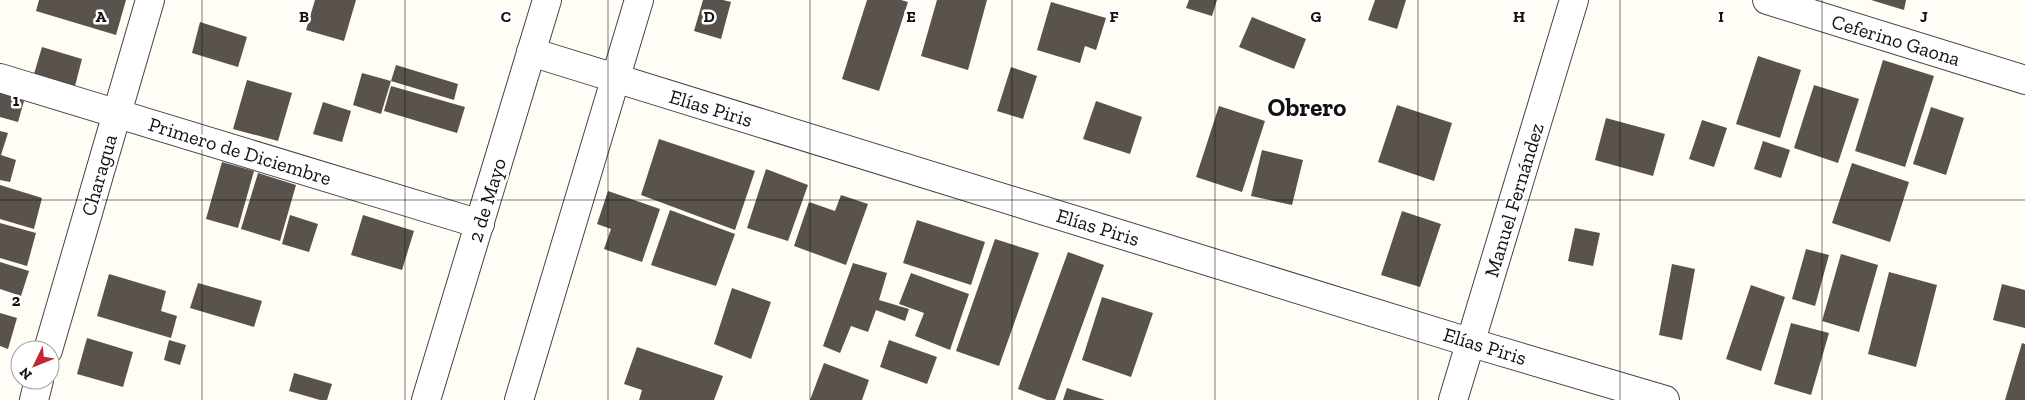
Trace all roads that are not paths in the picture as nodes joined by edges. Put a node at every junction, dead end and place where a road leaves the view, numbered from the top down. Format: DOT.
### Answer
graph roads {
  1 [pos="150,0"];
  2 [pos="547,0"];
  3 [pos="639,0"];
  4 [pos="1574,0"];
  5 [pos="1767,0"];
  6 [pos="531,52"];
  7 [pos="0,78"];
  8 [pos="616,78"];
  9 [pos="2025,80"];
  10 [pos="116,113"];
  11 [pos="480,224"];
  12 [pos="51,340"];
  13 [pos="1472,342"];
  14 [pos="426,400"];
  15 [pos="519,400"];
  16 [pos="1453,400"];
  17 [pos="1665,400"];
  1 -- 10 [label="street, Charagua"];
  2 -- 6 [label="street, 2 de Mayo"];
  3 -- 8 [label="street"];
  4 -- 13 [label="street, Manuel Fernández"];
  5 -- 9 [label="street, Ceferino Gaona"];
  6 -- 8 [label="street, Elías Piris"];
  6 -- 11 [label="street, 2 de Mayo"];
  7 -- 10 [label="street, Primero de Diciembre"];
  8 -- 13 [label="street, Elías Piris"];
  8 -- 15 [label="street"];
  10 -- 11 [label="street, Primero de Diciembre"];
  10 -- 12 [label="street, Charagua"];
  11 -- 14 [label="street, 2 de Mayo"];
  13 -- 16 [label="street, Manuel Fernández"];
  13 -- 17 [label="street, Elías Piris"];
}
